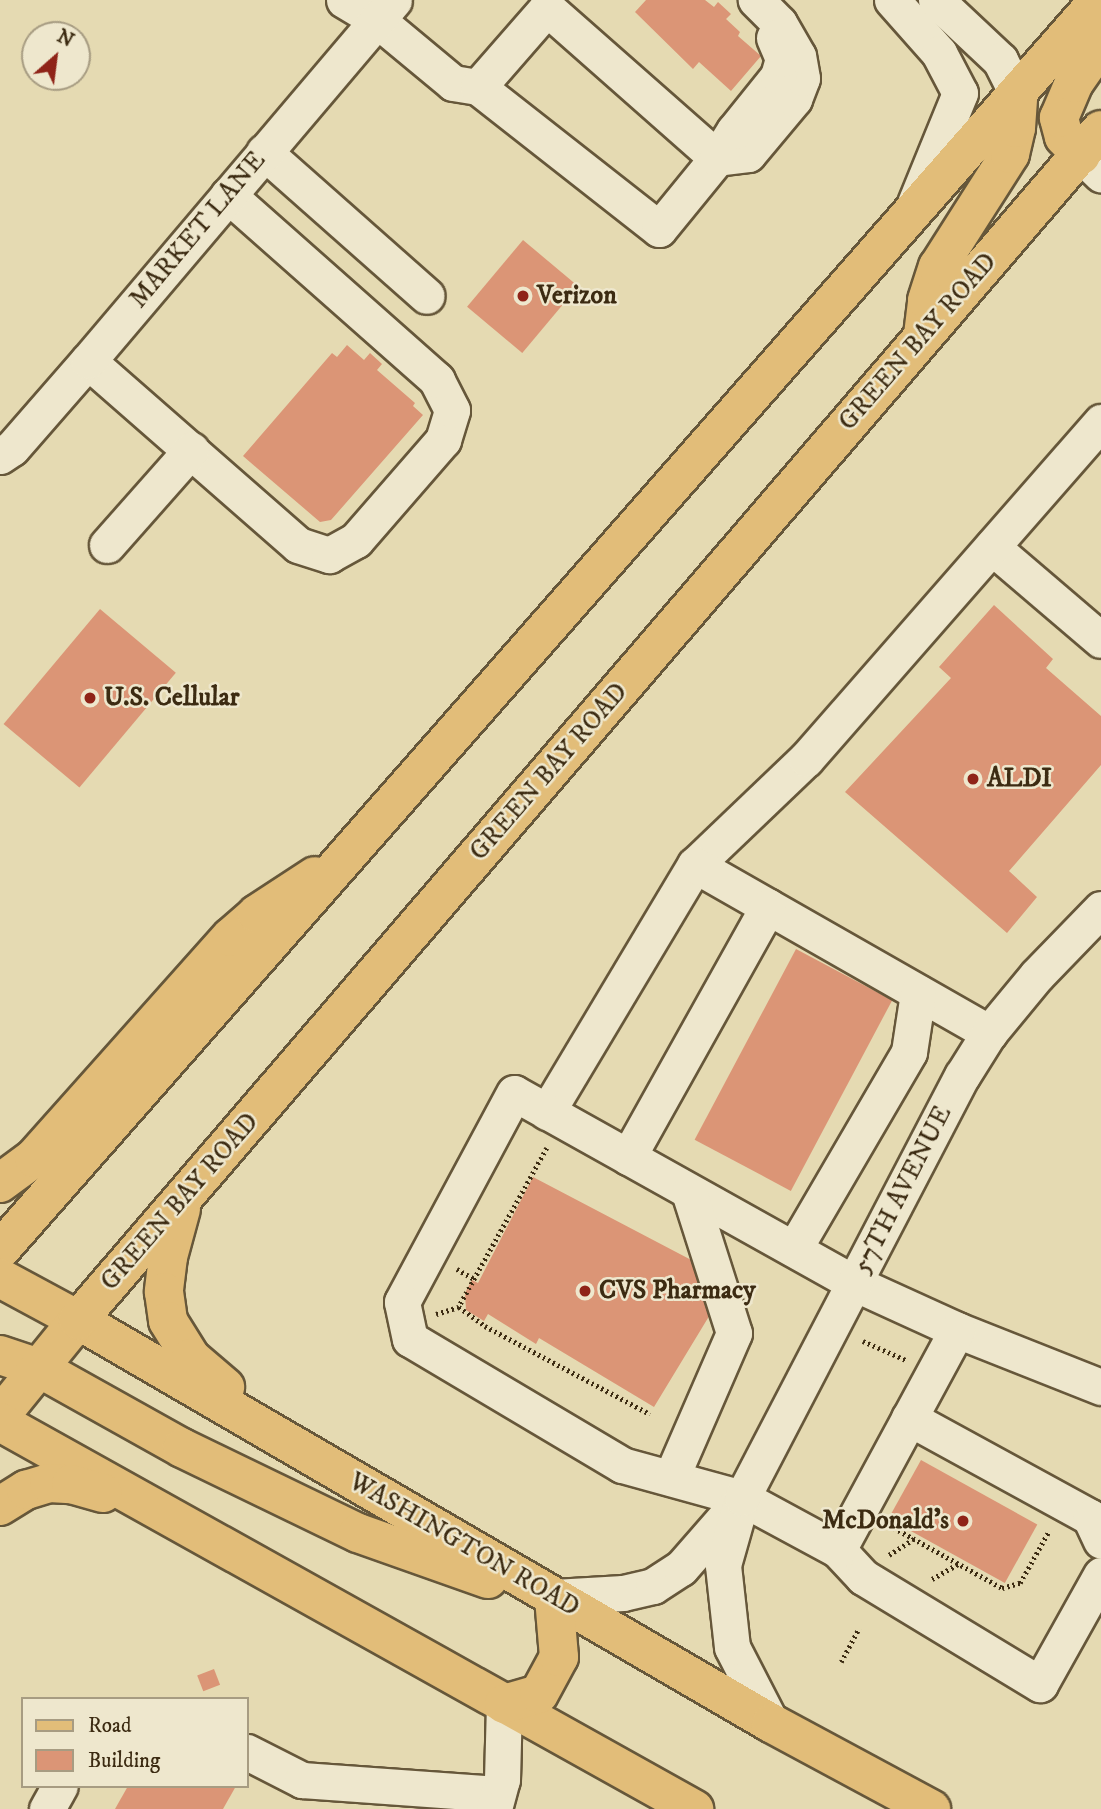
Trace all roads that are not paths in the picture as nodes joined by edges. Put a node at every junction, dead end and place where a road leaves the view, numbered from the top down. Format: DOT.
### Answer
graph roads {
  1 [pos="344,0"];
  2 [pos="733,0"];
  3 [pos="756,0"];
  4 [pos="892,0"];
  5 [pos="936,0"];
  6 [pos="1099,0"];
  7 [pos="554,6"];
  8 [pos="385,10"];
  9 [pos="1101,44"];
  10 [pos="478,88"];
  11 [pos="1018,96"];
  12 [pos="264,152"];
  13 [pos="1094,153"];
  14 [pos="717,158"];
  15 [pos="228,195"];
  16 [pos="912,211"];
  17 [pos="427,296"];
  18 [pos="923,335"];
  19 [pos="88,361"];
  20 [pos="1101,422"];
  21 [pos="191,450"];
  22 [pos="0,456"];
  23 [pos="107,545"];
  24 [pos="992,547"];
  25 [pos="1101,640"];
  26 [pos="348,858"];
  27 [pos="695,865"];
  28 [pos="768,907"];
  29 [pos="1101,909"];
  30 [pos="918,993"];
  31 [pos="989,1033"];
  32 [pos="550,1125"];
  33 [pos="628,1157"];
  34 [pos="0,1183"];
  35 [pos="689,1192"];
  36 [pos="187,1193"];
  37 [pos="794,1249"];
  38 [pos="0,1250"];
  39 [pos="0,1278"];
  40 [pos="854,1283"];
  41 [pos="78,1320"];
  42 [pos="957,1330"];
  43 [pos="0,1334"];
  44 [pos="0,1355"];
  45 [pos="39,1368"];
  46 [pos="1099,1384"];
  47 [pos="0,1416"];
  48 [pos="909,1418"];
  49 [pos="0,1422"];
  50 [pos="671,1478"];
  51 [pos="742,1498"];
  52 [pos="0,1506"];
  53 [pos="155,1509"];
  54 [pos="442,1532"];
  55 [pos="1101,1541"];
  56 [pos="838,1550"];
  57 [pos="1101,1576"];
  58 [pos="554,1597"];
  59 [pos="504,1704"];
  60 [pos="772,1723"];
  61 [pos="248,1753"];
  62 [pos="59,1788"];
  63 [pos="301,1794"];
  64 [pos="496,1802"];
  65 [pos="47,1809"];
  66 [pos="694,1809"];
  67 [pos="930,1809"];
  1 -- 8 [label="street"];
  2 -- 14 [label="street"];
  3 -- 14 [label="street"];
  4 -- 16 [label="street"];
  5 -- 11 [label="street"];
  6 -- 11 [label="main road"];
  7 -- 10 [label="street"];
  7 -- 14 [label="street"];
  8 -- 10 [label="street"];
  8 -- 12 [label="street, MARKET LANE"];
  9 -- 13 [label="main road"];
  10 -- 14 [label="street"];
  11 -- 16 [label="main road"];
  11 -- 18 [label="main road"];
  12 -- 15 [label="street, MARKET LANE"];
  12 -- 17 [label="street"];
  13 -- 18 [label="main road, GREEN BAY ROAD"];
  15 -- 19 [label="street, MARKET LANE"];
  15 -- 21 [label="street"];
  16 -- 26 [label="main road"];
  18 -- 36 [label="main road, GREEN BAY ROAD"];
  19 -- 21 [label="street"];
  19 -- 22 [label="street, MARKET LANE"];
  20 -- 24 [label="street"];
  21 -- 23 [label="street"];
  24 -- 25 [label="street"];
  24 -- 27 [label="street"];
  26 -- 34 [label="main road"];
  26 -- 38 [label="main road"];
  27 -- 28 [label="street"];
  27 -- 32 [label="street"];
  28 -- 30 [label="street"];
  28 -- 33 [label="street"];
  29 -- 31 [label="street, 57TH AVENUE"];
  30 -- 31 [label="street"];
  30 -- 37 [label="street"];
  31 -- 40 [label="street, 57TH AVENUE"];
  32 -- 33 [label="street"];
  32 -- 50 [label="street"];
  33 -- 35 [label="street"];
  35 -- 37 [label="street"];
  35 -- 50 [label="street"];
  36 -- 41 [label="main road, GREEN BAY ROAD"];
  36 -- 54 [label="main road"];
  37 -- 40 [label="street"];
  39 -- 41 [label="main road, WASHINGTON ROAD"];
  40 -- 42 [label="street"];
  40 -- 51 [label="street, 57TH AVENUE"];
  41 -- 43 [label="main road"];
  41 -- 45 [label="main road, GREEN BAY ROAD"];
  41 -- 54 [label="main road, WASHINGTON ROAD"];
  42 -- 46 [label="street"];
  42 -- 48 [label="street"];
  44 -- 45 [label="main road"];
  45 -- 47 [label="main road, GREEN BAY ROAD"];
  45 -- 58 [label="main road"];
  48 -- 55 [label="street"];
  48 -- 56 [label="street"];
  49 -- 53 [label="main road"];
  50 -- 51 [label="street"];
  51 -- 56 [label="street"];
  51 -- 58 [label="street, 57TH AVENUE"];
  51 -- 60 [label="street, 57TH AVENUE"];
  52 -- 53 [label="main road"];
  53 -- 59 [label="main road"];
  54 -- 58 [label="main road, WASHINGTON ROAD"];
  56 -- 57 [label="street"];
  58 -- 59 [label="main road"];
  58 -- 60 [label="main road, WASHINGTON ROAD"];
  59 -- 64 [label="street"];
  59 -- 66 [label="main road"];
  60 -- 67 [label="main road, WASHINGTON ROAD"];
  61 -- 63 [label="street"];
  62 -- 65 [label="street"];
  63 -- 64 [label="street"];
}
